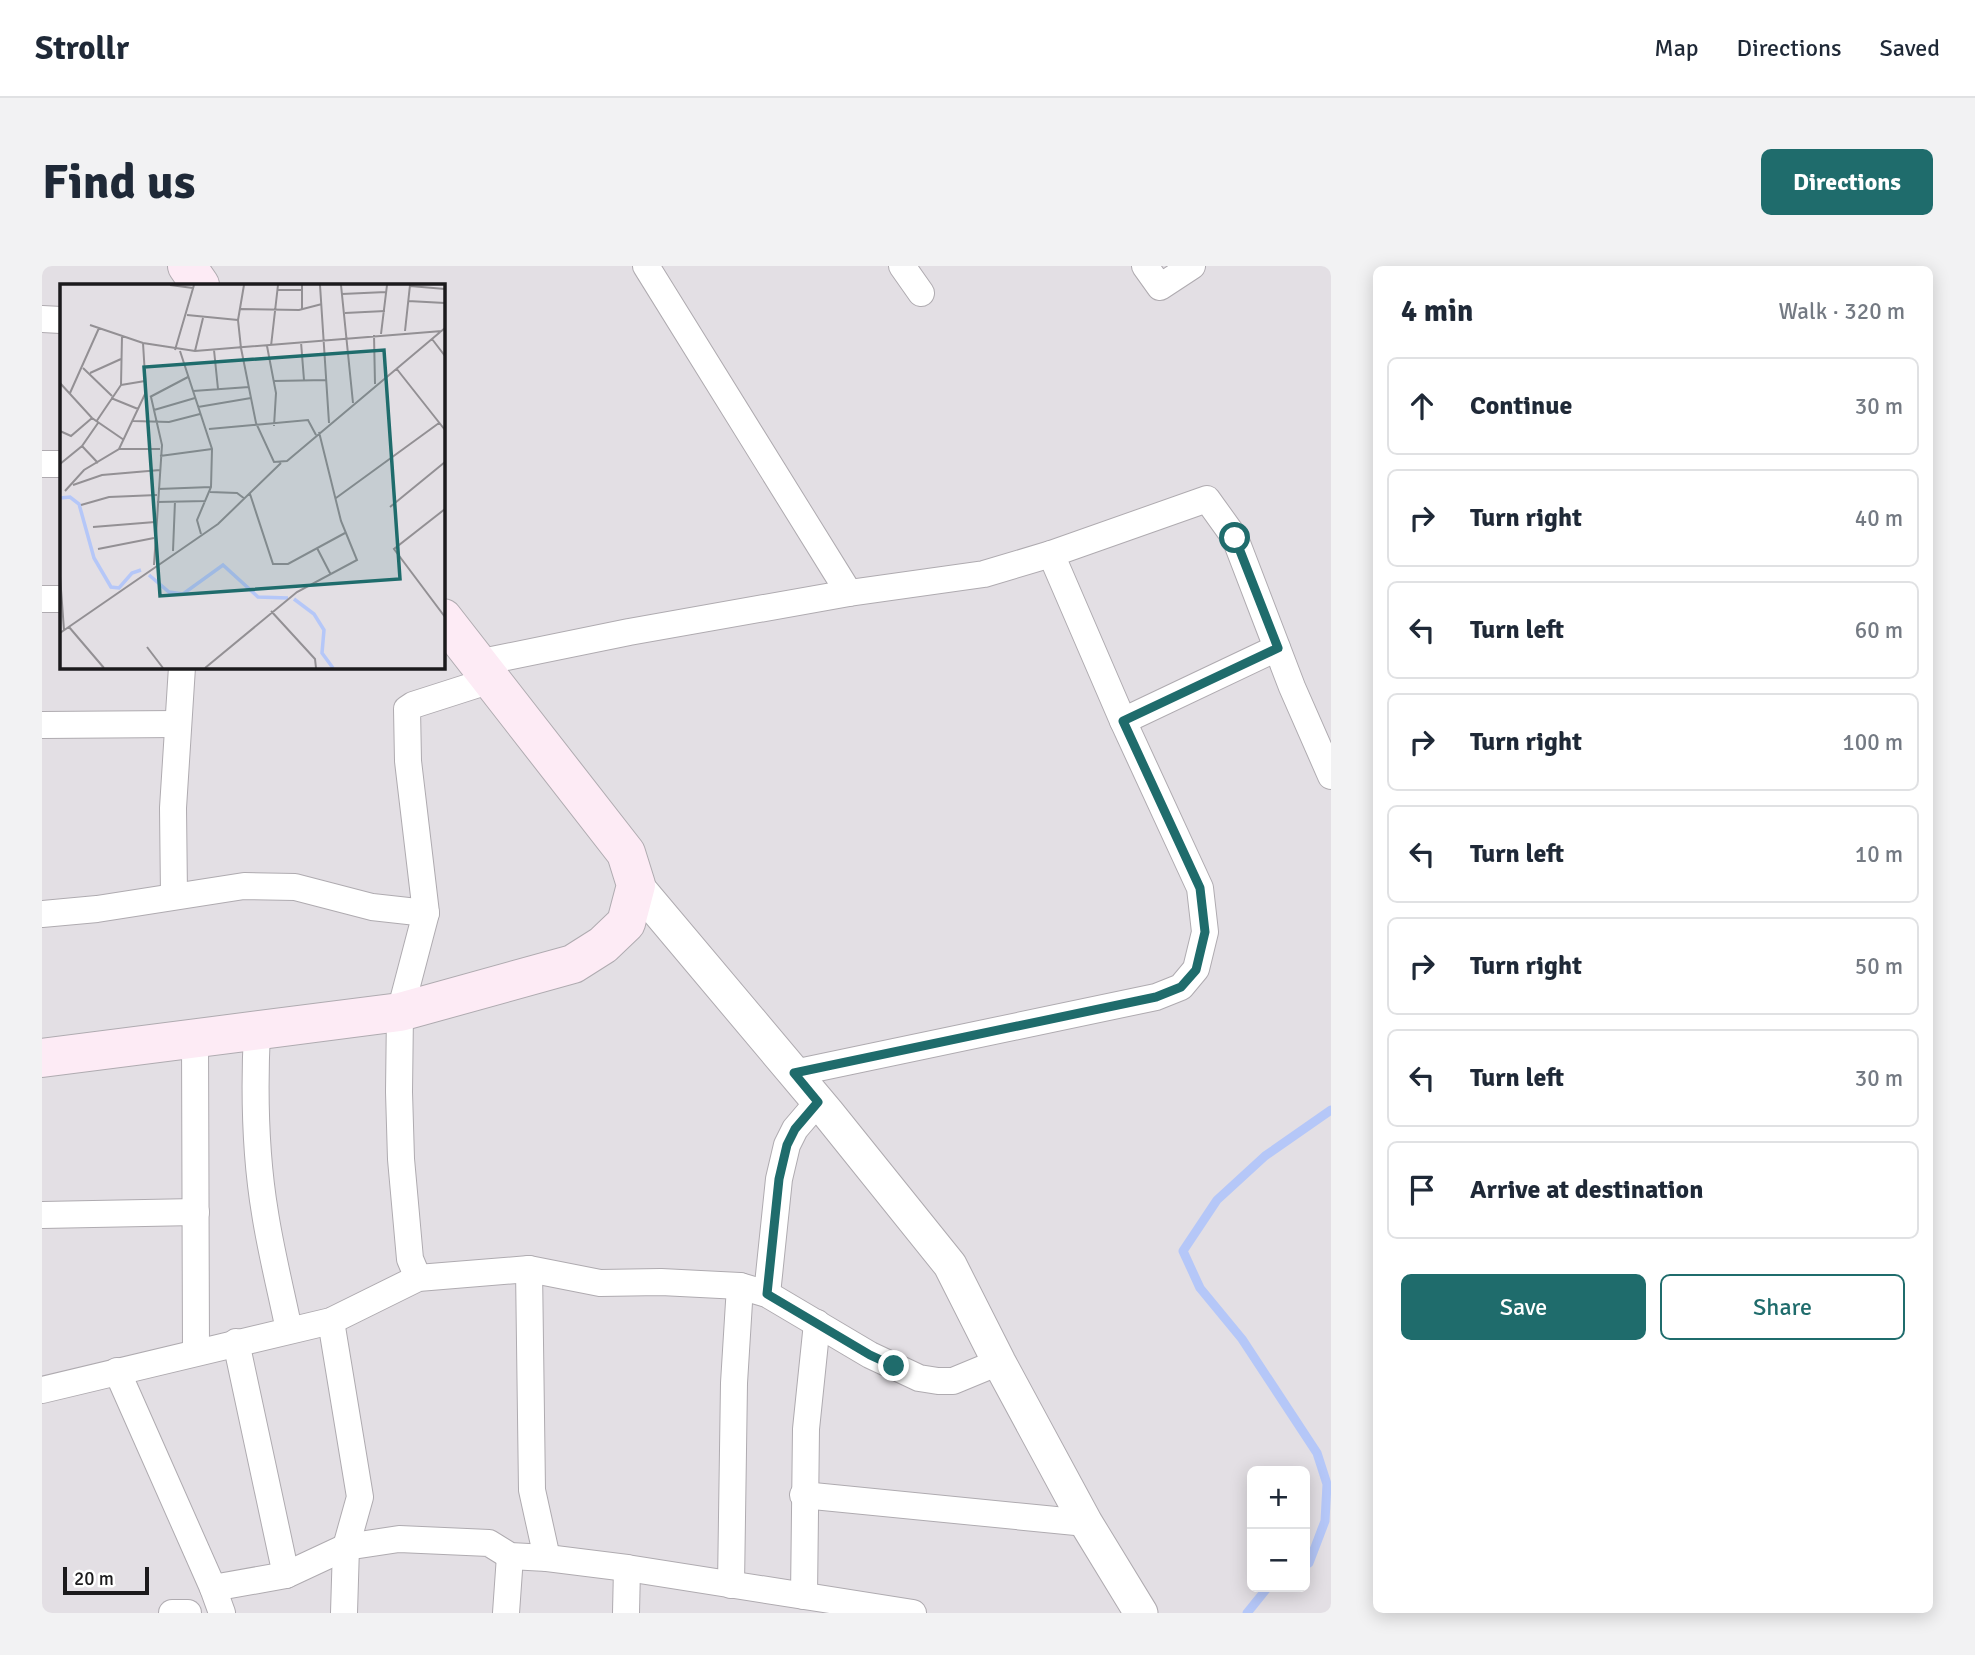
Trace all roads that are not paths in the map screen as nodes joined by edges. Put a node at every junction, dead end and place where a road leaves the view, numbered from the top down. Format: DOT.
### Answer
graph roads {
  1 [pos="187,266"];
  2 [pos="646,266"];
  3 [pos="902,266"];
  4 [pos="1145,266"];
  5 [pos="1192,266"];
  6 [pos="199,284"];
  7 [pos="920,293"];
  8 [pos="42,319"];
  9 [pos="60,320"];
  10 [pos="42,464"];
  11 [pos="60,464"];
  12 [pos="1051,554"];
  13 [pos="849,593"];
  14 [pos="42,599"];
  15 [pos="60,599"];
  16 [pos="444,619"];
  17 [pos="1278,648"];
  18 [pos="181,668"];
  19 [pos="484,672"];
  20 [pos="1123,721"];
  21 [pos="177,724"];
  22 [pos="42,725"];
  23 [pos="1331,776"];
  24 [pos="636,885"];
  25 [pos="174,895"];
  26 [pos="426,913"];
  27 [pos="42,914"];
  28 [pos="400,1012"];
  29 [pos="257,1031"];
  30 [pos="195,1038"];
  31 [pos="42,1058"];
  32 [pos="794,1073"];
  33 [pos="818,1102"];
  34 [pos="196,1212"];
  35 [pos="42,1215"];
  36 [pos="529,1269"];
  37 [pos="418,1278"];
  38 [pos="740,1286"];
  39 [pos="767,1294"];
  40 [pos="331,1321"];
  41 [pos="817,1323"];
  42 [pos="289,1329"];
  43 [pos="236,1342"];
  44 [pos="196,1352"];
  45 [pos="999,1362"];
  46 [pos="117,1371"];
  47 [pos="42,1390"];
  48 [pos="803,1495"];
  49 [pos="1086,1523"];
  50 [pos="346,1547"];
  51 [pos="510,1556"];
  52 [pos="547,1558"];
  53 [pos="627,1568"];
  54 [pos="286,1575"];
  55 [pos="731,1585"];
  56 [pos="804,1596"];
  57 [pos="218,1601"];
  58 [pos="765,1602"];
  59 [pos="172,1613"];
  60 [pos="188,1613"];
  61 [pos="344,1613"];
  62 [pos="506,1613"];
  63 [pos="626,1613"];
  64 [pos="913,1613"];
  65 [pos="1140,1613"];
  1 -- 6 [label="main road"];
  2 -- 13 [label="street"];
  3 -- 7 [label="street"];
  4 -- 5 [label="street"];
  8 -- 9 [label="street"];
  10 -- 11 [label="street"];
  12 -- 13 [label="street"];
  12 -- 17 [label="street"];
  12 -- 20 [label="street"];
  13 -- 19 [label="street"];
  14 -- 15 [label="street"];
  16 -- 19 [label="main road"];
  17 -- 20 [label="street"];
  17 -- 23 [label="street"];
  18 -- 21 [label="street"];
  19 -- 24 [label="main road"];
  19 -- 26 [label="street"];
  20 -- 32 [label="street"];
  21 -- 22 [label="street"];
  21 -- 25 [label="street"];
  24 -- 28 [label="main road"];
  24 -- 32 [label="street"];
  25 -- 26 [label="street"];
  25 -- 27 [label="street"];
  26 -- 28 [label="street"];
  28 -- 29 [label="main road"];
  28 -- 37 [label="street"];
  29 -- 30 [label="main road"];
  29 -- 42 [label="street"];
  30 -- 31 [label="main road"];
  30 -- 34 [label="street"];
  32 -- 33 [label="street"];
  33 -- 39 [label="street"];
  33 -- 45 [label="street"];
  34 -- 35 [label="street"];
  34 -- 44 [label="street"];
  36 -- 37 [label="street"];
  36 -- 38 [label="street"];
  36 -- 52 [label="street"];
  37 -- 40 [label="street"];
  38 -- 39 [label="street"];
  38 -- 55 [label="street"];
  39 -- 41 [label="street"];
  40 -- 42 [label="street"];
  40 -- 50 [label="street"];
  41 -- 45 [label="street"];
  41 -- 48 [label="street"];
  42 -- 43 [label="street"];
  43 -- 44 [label="street"];
  43 -- 54 [label="street"];
  44 -- 46 [label="street"];
  45 -- 49 [label="street"];
  46 -- 47 [label="street"];
  46 -- 57 [label="street"];
  48 -- 49 [label="street"];
  48 -- 56 [label="street"];
  49 -- 65 [label="street"];
  50 -- 51 [label="street"];
  50 -- 54 [label="street"];
  50 -- 61 [label="street"];
  51 -- 52 [label="street"];
  51 -- 62 [label="street"];
  52 -- 53 [label="street"];
  53 -- 55 [label="street"];
  53 -- 63 [label="street"];
  54 -- 57 [label="street"];
  55 -- 58 [label="street"];
  56 -- 58 [label="street"];
  56 -- 64 [label="street"];
  59 -- 60 [label="street"];
}
